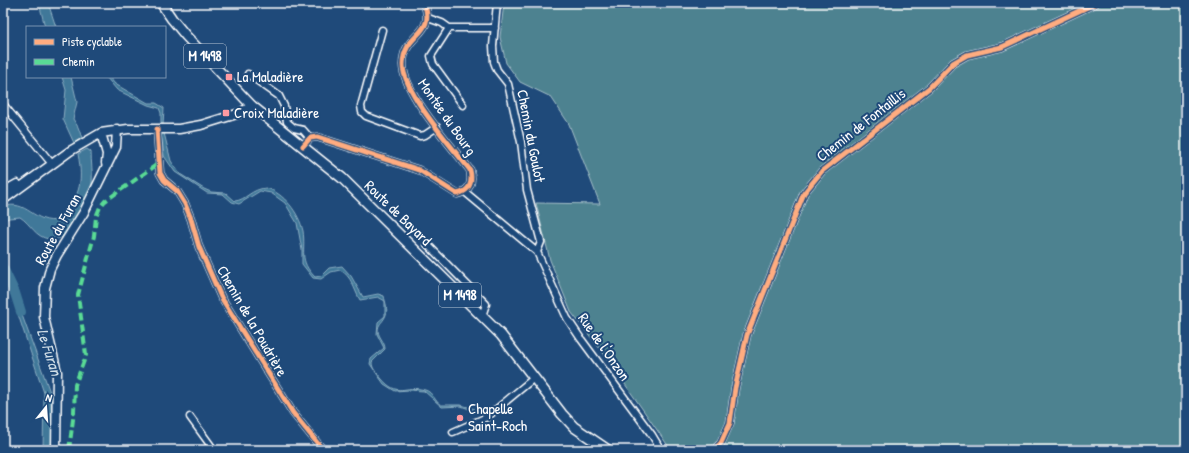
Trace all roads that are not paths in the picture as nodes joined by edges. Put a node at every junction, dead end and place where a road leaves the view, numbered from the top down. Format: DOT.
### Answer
graph roads {
  1 [pos="162,3"];
  2 [pos="424,3"];
  3 [pos="497,3"];
  4 [pos="1096,3"];
  5 [pos="428,18"];
  6 [pos="449,28"];
  7 [pos="495,28"];
  8 [pos="382,30"];
  9 [pos="248,74"];
  10 [pos="3,104"];
  11 [pos="463,105"];
  12 [pos="252,106"];
  13 [pos="437,127"];
  14 [pos="117,129"];
  15 [pos="157,129"];
  16 [pos="101,133"];
  17 [pos="310,138"];
  18 [pos="303,146"];
  19 [pos="52,164"];
  20 [pos="106,166"];
  21 [pos="3,192"];
  22 [pos="465,192"];
  23 [pos="3,200"];
  24 [pos="427,244"];
  25 [pos="537,252"];
  26 [pos="482,316"];
  27 [pos="534,378"];
  28 [pos="190,417"];
  29 [pos="453,432"];
  30 [pos="56,450"];
  31 [pos="214,450"];
  32 [pos="323,450"];
  33 [pos="608,450"];
  34 [pos="661,450"];
  35 [pos="714,450"];
  1 -- 12 [label="main road, Route de Bayard / M 1498"];
  2 -- 5 [label="street"];
  3 -- 7 [label="street, Chemin du Goulot"];
  4 -- 35 [label="street, Chemin de Fontaillis"];
  5 -- 6 [label="street"];
  5 -- 13 [label="street, Montée du Bourg"];
  6 -- 7 [label="street"];
  6 -- 11 [label="street"];
  7 -- 25 [label="street, Chemin du Goulot"];
  8 -- 13 [label="street"];
  9 -- 17 [label="street"];
  10 -- 19 [label="street"];
  12 -- 15 [label="main road"];
  12 -- 18 [label="main road, Route de Bayard / M 1498"];
  13 -- 22 [label="street, Montée du Bourg"];
  14 -- 15 [label="main road"];
  14 -- 16 [label="main road"];
  14 -- 20 [label="main road, Route du Furan"];
  15 -- 32 [label="street, Chemin de la Poudrière"];
  16 -- 19 [label="main road"];
  16 -- 20 [label="main road, Route du Furan"];
  17 -- 18 [label="street"];
  17 -- 22 [label="street"];
  18 -- 26 [label="main road, Route de Bayard / M 1498"];
  19 -- 21 [label="main road"];
  19 -- 23 [label="main road"];
  20 -- 30 [label="main road, Route du Furan"];
  22 -- 25 [label="street"];
  24 -- 26 [label="street"];
  25 -- 34 [label="street, Rue de l'Onzon"];
  26 -- 27 [label="main road, Route de Bayard / M 1498"];
  27 -- 29 [label="street"];
  27 -- 33 [label="main road, Route de Bayard / M 1498"];
  28 -- 31 [label="street"];
}
